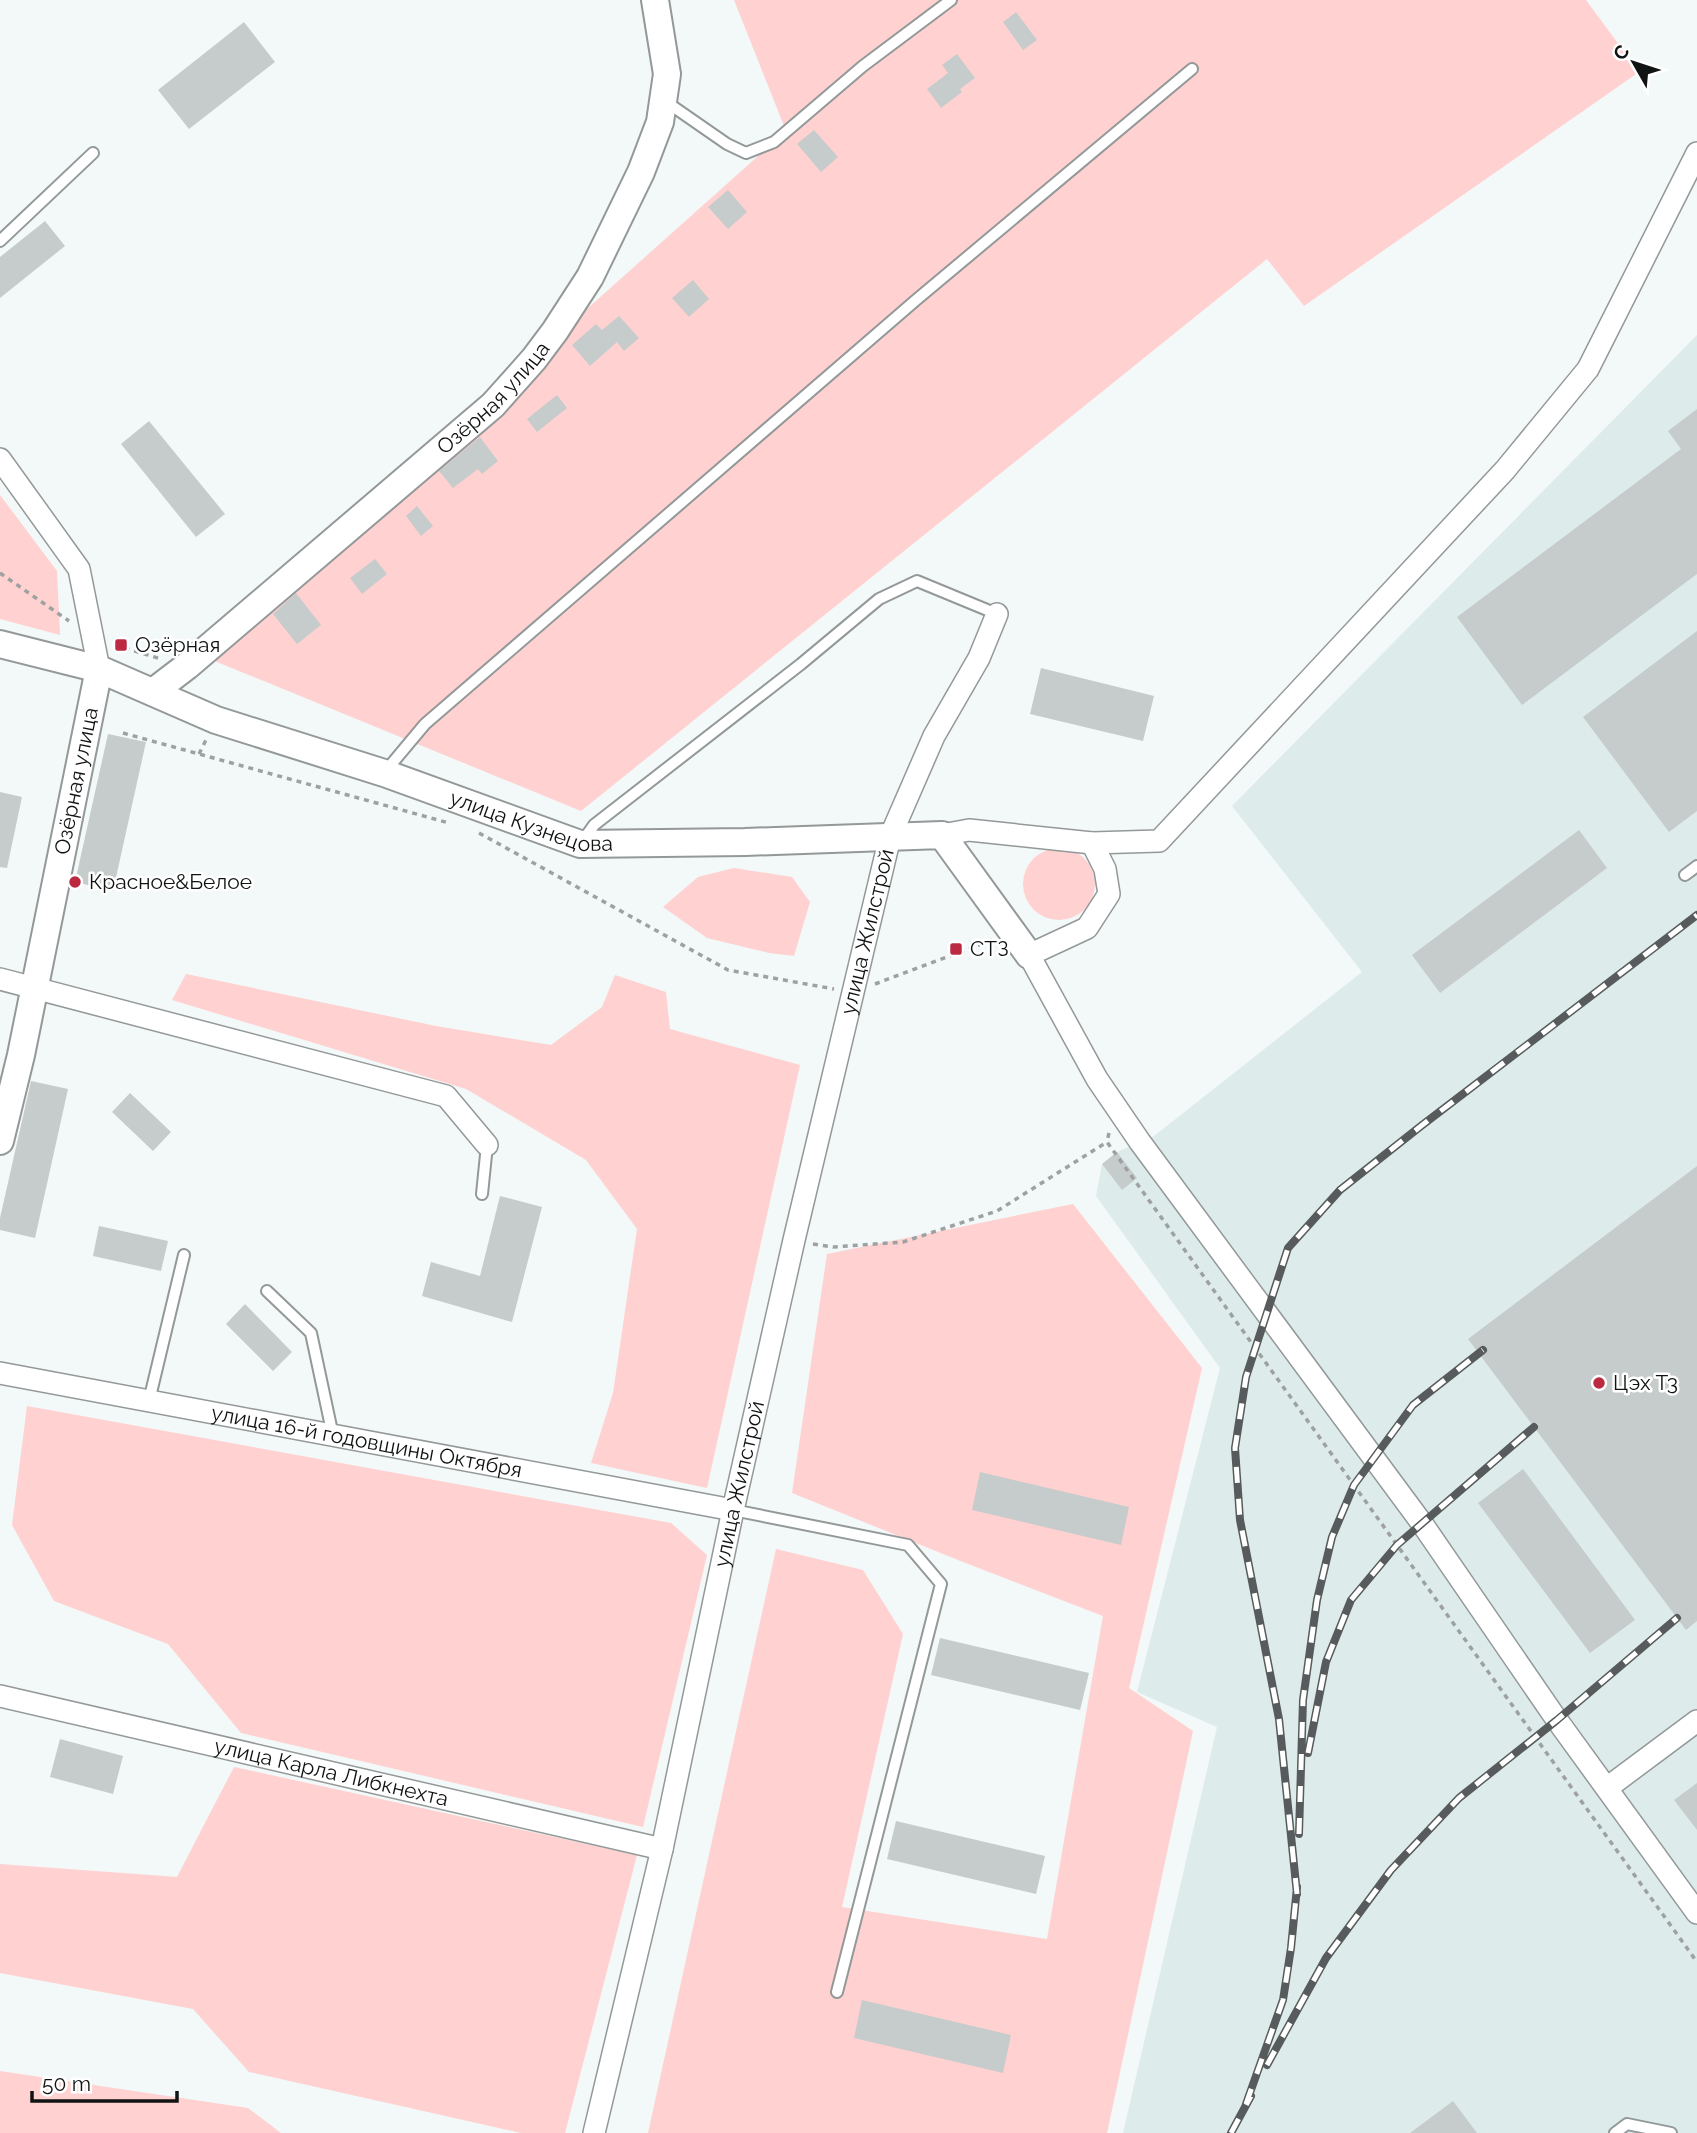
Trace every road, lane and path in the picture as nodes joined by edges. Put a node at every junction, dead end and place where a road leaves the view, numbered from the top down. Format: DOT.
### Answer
graph roads {
  1 [pos="655,0"];
  2 [pos="950,0"];
  3 [pos="1192,69"];
  4 [pos="663,100"];
  5 [pos="93,153"];
  6 [pos="1697,153"];
  7 [pos="0,241"];
  8 [pos="0,458"];
  9 [pos="0,573"];
  10 [pos="997,614"];
  11 [pos="93,639"];
  12 [pos="0,644"];
  13 [pos="187,666"];
  14 [pos="99,669"];
  15 [pos="152,692"];
  16 [pos="216,720"];
  17 [pos="124,733"];
  18 [pos="199,754"];
  19 [pos="384,773"];
  20 [pos="458,825"];
  21 [pos="471,829"];
  22 [pos="942,835"];
  23 [pos="890,837"];
  24 [pos="1092,843"];
  25 [pos="580,844"];
  26 [pos="1697,866"];
  27 [pos="1685,875"];
  28 [pos="996,939"];
  29 [pos="1029,955"];
  30 [pos="0,979"];
  31 [pos="35,988"];
  32 [pos="854,992"];
  33 [pos="1112,1124"];
  34 [pos="0,1141"];
  35 [pos="1107,1142"];
  36 [pos="482,1194"];
  37 [pos="794,1241"];
  38 [pos="184,1255"];
  39 [pos="267,1291"];
  40 [pos="0,1374"];
  41 [pos="149,1401"];
  42 [pos="333,1436"];
  43 [pos="733,1510"];
  44 [pos="0,1696"];
  45 [pos="1697,1721"];
  46 [pos="1607,1788"];
  47 [pos="662,1849"];
  48 [pos="1697,1913"];
  49 [pos="1697,1962"];
  50 [pos="837,1992"];
  51 [pos="594,2133"];
  52 [pos="1615,2133"];
  53 [pos="1671,2133"];
  1 -- 4 [label="street, Озёрная улица"];
  2 -- 4 [label="lane"];
  3 -- 19 [label="lane"];
  4 -- 13 [label="street, Озёрная улица"];
  5 -- 7 [label="lane"];
  6 -- 24 [label="street"];
  8 -- 11 [label="street"];
  9 -- 11 [label="path"];
  10 -- 23 [label="street, улица Жилстрой"];
  10 -- 25 [label="lane"];
  11 -- 13 [label="path"];
  11 -- 14 [label="street"];
  12 -- 14 [label="street, улица Кузнецова"];
  13 -- 15 [label="street, Озёрная улица"];
  14 -- 15 [label="street, улица Кузнецова"];
  14 -- 31 [label="street, Озёрная улица"];
  15 -- 16 [label="street, улица Кузнецова"];
  16 -- 18 [label="path"];
  16 -- 19 [label="street, улица Кузнецова"];
  17 -- 18 [label="path"];
  18 -- 20 [label="path"];
  19 -- 25 [label="street, улица Кузнецова"];
  21 -- 32 [label="path"];
  22 -- 23 [label="street, улица Кузнецова"];
  22 -- 24 [label="street"];
  22 -- 29 [label="street"];
  23 -- 25 [label="street, улица Кузнецова"];
  23 -- 32 [label="street, улица Жилстрой"];
  24 -- 29 [label="street"];
  26 -- 27 [label="lane"];
  28 -- 32 [label="path"];
  29 -- 46 [label="street"];
  30 -- 31 [label="street"];
  31 -- 34 [label="street, Озёрная улица"];
  31 -- 36 [label="lane"];
  32 -- 37 [label="street, улица Жилстрой"];
  33 -- 35 [label="path"];
  35 -- 37 [label="path"];
  35 -- 49 [label="path"];
  37 -- 43 [label="street, улица Жилстрой"];
  38 -- 41 [label="lane"];
  39 -- 42 [label="lane"];
  40 -- 41 [label="street, улица 16-й годовщины Октября"];
  41 -- 42 [label="street, улица 16-й годовщины Октября"];
  42 -- 43 [label="street, улица 16-й годовщины Октября"];
  43 -- 47 [label="street, улица Жилстрой"];
  43 -- 50 [label="lane"];
  44 -- 47 [label="street, улица Карла Либкнехта"];
  45 -- 46 [label="street"];
  46 -- 48 [label="street"];
  47 -- 51 [label="street, улица Жилстрой"];
  52 -- 53 [label="lane"];
}
